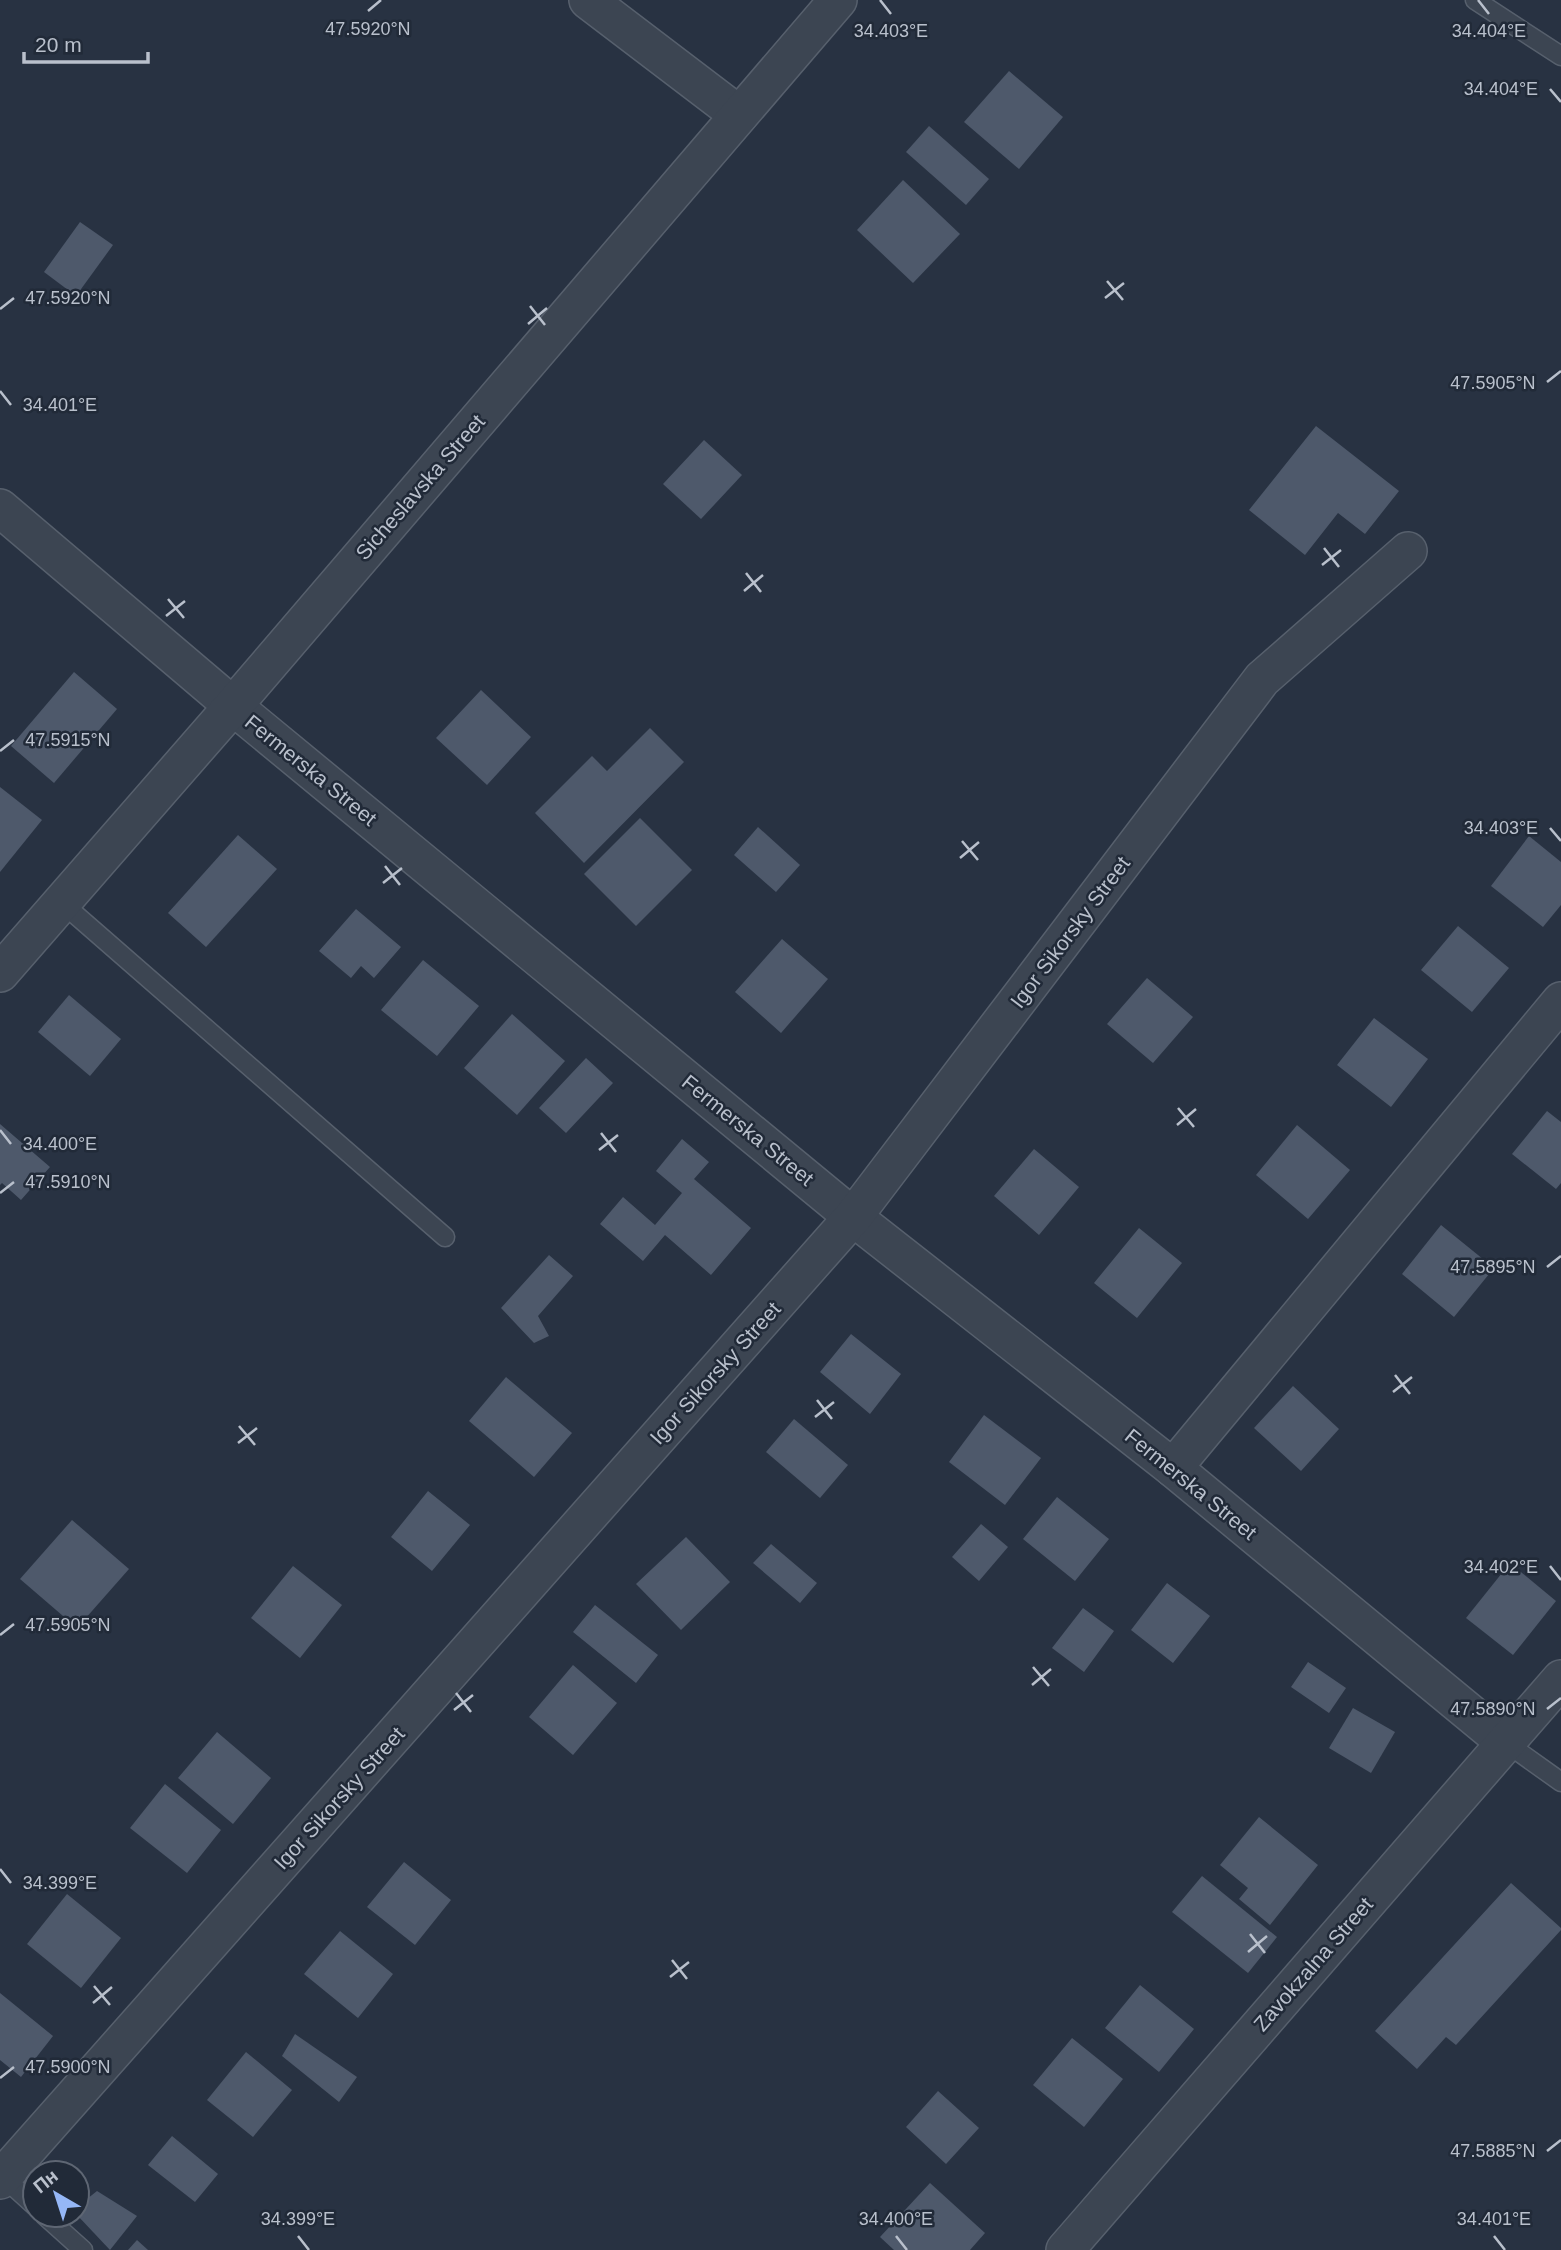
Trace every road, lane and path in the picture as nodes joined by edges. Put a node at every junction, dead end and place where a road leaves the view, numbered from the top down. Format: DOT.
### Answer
graph roads {
  1 [pos="588,0"];
  2 [pos="838,0"];
  3 [pos="1475,0"];
  4 [pos="1561,56"];
  5 [pos="739,115"];
  6 [pos="0,508"];
  7 [pos="1408,551"];
  8 [pos="233,706"];
  9 [pos="61,902"];
  10 [pos="0,973"];
  11 [pos="1561,1001"];
  12 [pos="853,1217"];
  13 [pos="445,1237"];
  14 [pos="1173,1468"];
  15 [pos="1561,1679"];
  16 [pos="1505,1742"];
  17 [pos="1561,1782"];
  18 [pos="1,2179"];
  19 [pos="21,2195"];
  20 [pos="60,2229"];
  21 [pos="83,2250"];
  22 [pos="1065,2250"];
  1 -- 5 [label="street"];
  2 -- 5 [label="street, Sicheslavska Street"];
  3 -- 4 [label="lane"];
  5 -- 8 [label="street, Sicheslavska Street"];
  6 -- 8 [label="street, Fermerska Street"];
  7 -- 12 [label="street, Igor Sikorsky Street"];
  8 -- 9 [label="street, Sicheslavska Street"];
  8 -- 12 [label="street, Fermerska Street"];
  9 -- 10 [label="street, Sicheslavska Street"];
  9 -- 13 [label="lane"];
  11 -- 14 [label="street"];
  12 -- 14 [label="street, Fermerska Street"];
  12 -- 18 [label="street, Igor Sikorsky Street"];
  14 -- 16 [label="street, Fermerska Street"];
  15 -- 16 [label="street, Zavokzalna Street"];
  16 -- 17 [label="lane"];
  16 -- 22 [label="street, Zavokzalna Street"];
  18 -- 19 [label="lane"];
  20 -- 21 [label="lane"];
}
